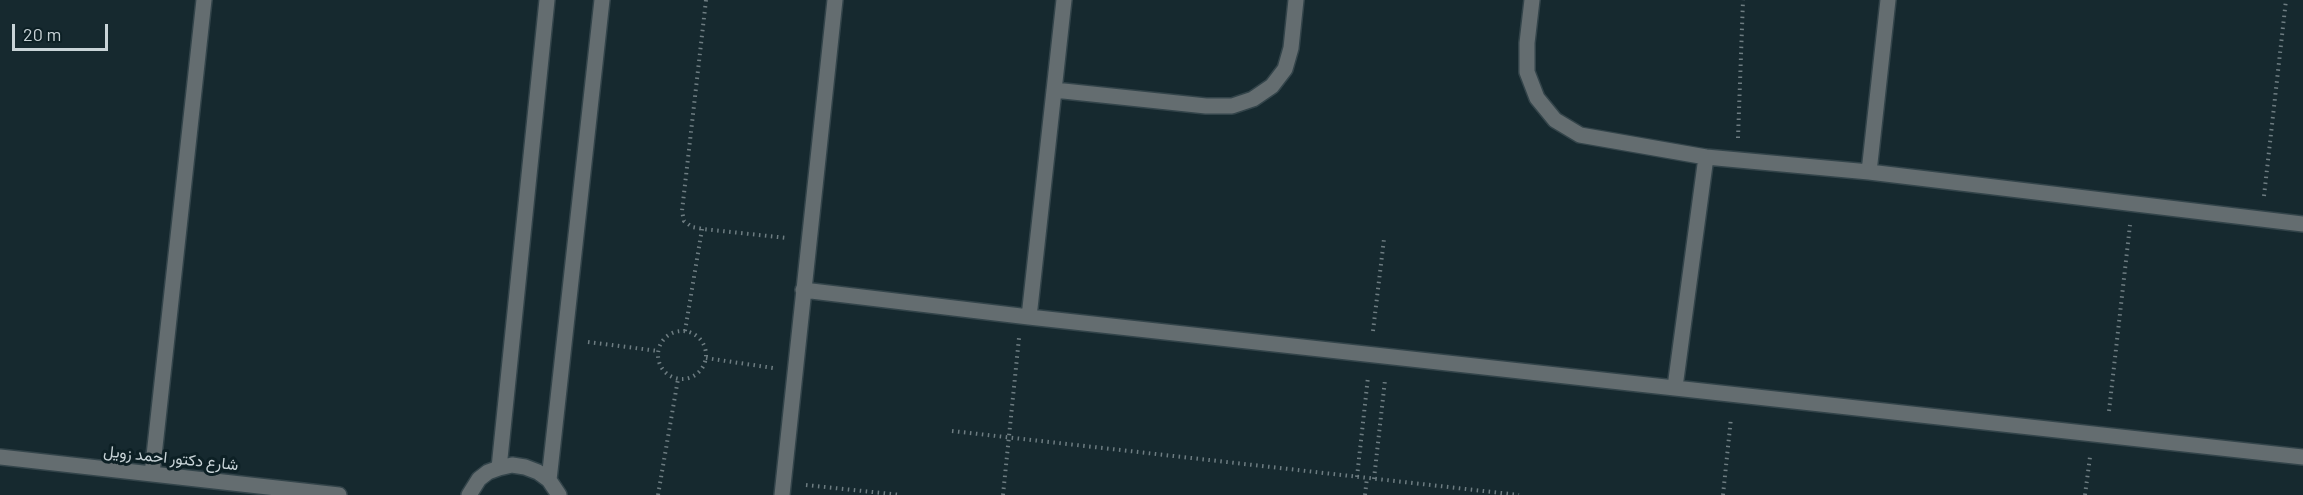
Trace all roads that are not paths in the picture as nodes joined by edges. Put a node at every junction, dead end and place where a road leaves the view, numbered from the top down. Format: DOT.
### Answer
graph roads {
  1 [pos="204,0"];
  2 [pos="547,0"];
  3 [pos="602,0"];
  4 [pos="835,0"];
  5 [pos="1064,0"];
  6 [pos="1296,0"];
  7 [pos="1532,0"];
  8 [pos="1888,0"];
  9 [pos="1054,90"];
  10 [pos="1706,157"];
  11 [pos="1869,172"];
  12 [pos="2303,224"];
  13 [pos="803,290"];
  14 [pos="1025,316"];
  15 [pos="1675,387"];
  16 [pos="0,457"];
  17 [pos="2303,457"];
  18 [pos="499,468"];
  19 [pos="152,474"];
  20 [pos="549,480"];
  21 [pos="782,488"];
  22 [pos="339,495"];
  23 [pos="469,495"];
  24 [pos="559,495"];
  1 -- 19 [label="street"];
  2 -- 18 [label="street"];
  3 -- 20 [label="street"];
  4 -- 13 [label="street"];
  5 -- 9 [label="street"];
  6 -- 9 [label="street"];
  7 -- 10 [label="street"];
  8 -- 11 [label="street"];
  9 -- 14 [label="street"];
  10 -- 11 [label="street"];
  10 -- 15 [label="street"];
  11 -- 12 [label="street"];
  13 -- 14 [label="street"];
  13 -- 21 [label="street"];
  14 -- 15 [label="street"];
  15 -- 17 [label="street"];
  16 -- 19 [label="street, شارع دكتور احمد زويل"];
  18 -- 20 [label="street"];
  18 -- 23 [label="street"];
  19 -- 22 [label="street, شارع دكتور احمد زويل"];
  20 -- 24 [label="street"];
}
